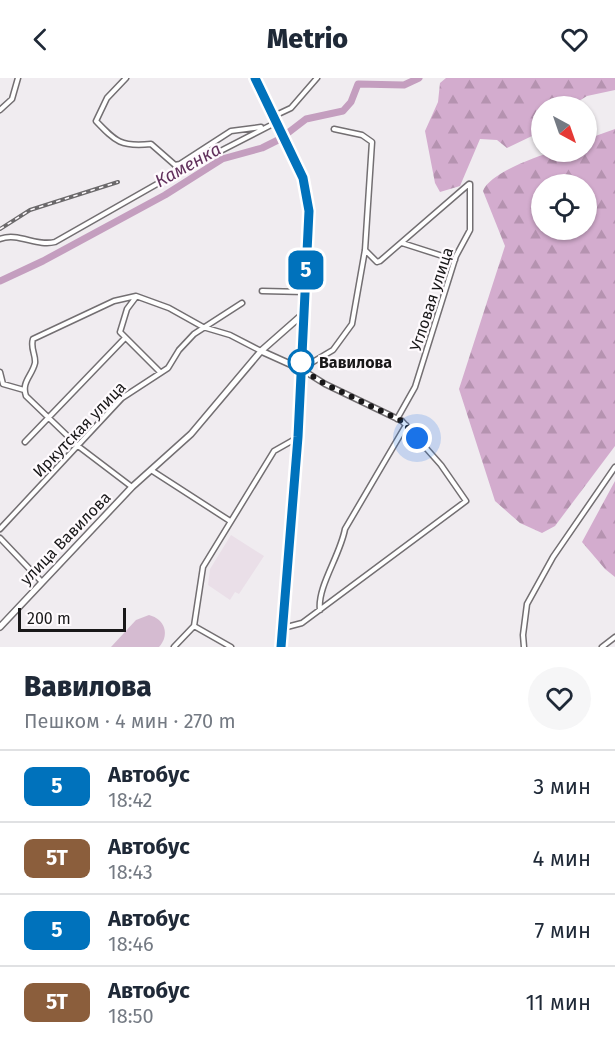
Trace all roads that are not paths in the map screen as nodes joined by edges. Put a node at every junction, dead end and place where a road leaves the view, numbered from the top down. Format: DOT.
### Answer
graph roads {
  1 [pos="18,78"];
  2 [pos="126,78"];
  3 [pos="255,78"];
  4 [pos="318,78"];
  5 [pos="0,110"];
  6 [pos="274,116"];
  7 [pos="279,125"];
  8 [pos="265,126"];
  9 [pos="334,129"];
  10 [pos="0,239"];
  11 [pos="401,243"];
  12 [pos="365,250"];
  13 [pos="455,260"];
  14 [pos="262,291"];
  15 [pos="304,292"];
  16 [pos="136,296"];
  17 [pos="242,303"];
  18 [pos="303,314"];
  19 [pos="203,327"];
  20 [pos="125,338"];
  21 [pos="261,351"];
  22 [pos="301,369"];
  23 [pos="0,372"];
  24 [pos="160,372"];
  25 [pos="24,390"];
  26 [pos="49,418"];
  27 [pos="397,419"];
  28 [pos="406,425"];
  29 [pos="298,437"];
  30 [pos="25,442"];
  31 [pos="78,446"];
  32 [pos="615,466"];
  33 [pos="150,469"];
  34 [pos="132,487"];
  35 [pos="230,521"];
  36 [pos="0,529"];
  37 [pos="0,538"];
  38 [pos="41,581"];
  39 [pos="320,610"];
  40 [pos="194,626"];
  41 [pos="0,627"];
  42 [pos="282,628"];
  43 [pos="615,637"];
  44 [pos="174,647"];
  45 [pos="231,647"];
  46 [pos="281,647"];
  47 [pos="524,647"];
  48 [pos="602,647"];
  1 -- 5 [label="street"];
  2 -- 8 [label="street"];
  3 -- 6 [label="main road"];
  4 -- 6 [label="street"];
  6 -- 7 [label="main road"];
  7 -- 8 [label="street"];
  7 -- 15 [label="main road"];
  8 -- 10 [label="street"];
  9 -- 12 [label="street"];
  11 -- 12 [label="street"];
  11 -- 13 [label="street"];
  11 -- 13 [label="street, Угловая улица"];
  12 -- 22 [label="street"];
  13 -- 27 [label="street, Угловая улица"];
  14 -- 15 [label="street"];
  15 -- 18 [label="main road"];
  16 -- 19 [label="street"];
  16 -- 20 [label="street"];
  16 -- 25 [label="street"];
  17 -- 19 [label="street, Иркутская улица"];
  18 -- 21 [label="main road, улица Вавилова"];
  18 -- 22 [label="main road"];
  19 -- 21 [label="street"];
  19 -- 24 [label="street, Иркутская улица"];
  20 -- 24 [label="street"];
  20 -- 26 [label="street"];
  21 -- 22 [label="main road"];
  21 -- 33 [label="main road, улица Вавилова"];
  22 -- 27 [label="street"];
  22 -- 29 [label="main road"];
  23 -- 25 [label="street"];
  24 -- 31 [label="street, Иркутская улица"];
  25 -- 26 [label="street"];
  26 -- 30 [label="street"];
  26 -- 31 [label="street"];
  27 -- 28 [label="street"];
  28 -- 39 [label="street"];
  28 -- 39 [label="street"];
  29 -- 35 [label="street"];
  29 -- 42 [label="main road"];
  31 -- 34 [label="street"];
  31 -- 36 [label="street, Иркутская улица"];
  32 -- 47 [label="street"];
  33 -- 34 [label="main road, улица Вавилова"];
  33 -- 35 [label="street"];
  34 -- 38 [label="main road, улица Вавилова"];
  35 -- 40 [label="street"];
  37 -- 38 [label="street"];
  38 -- 41 [label="main road, улица Вавилова"];
  39 -- 42 [label="street"];
  40 -- 44 [label="street"];
  40 -- 45 [label="street"];
  42 -- 46 [label="main road"];
  43 -- 48 [label="street"];
}
